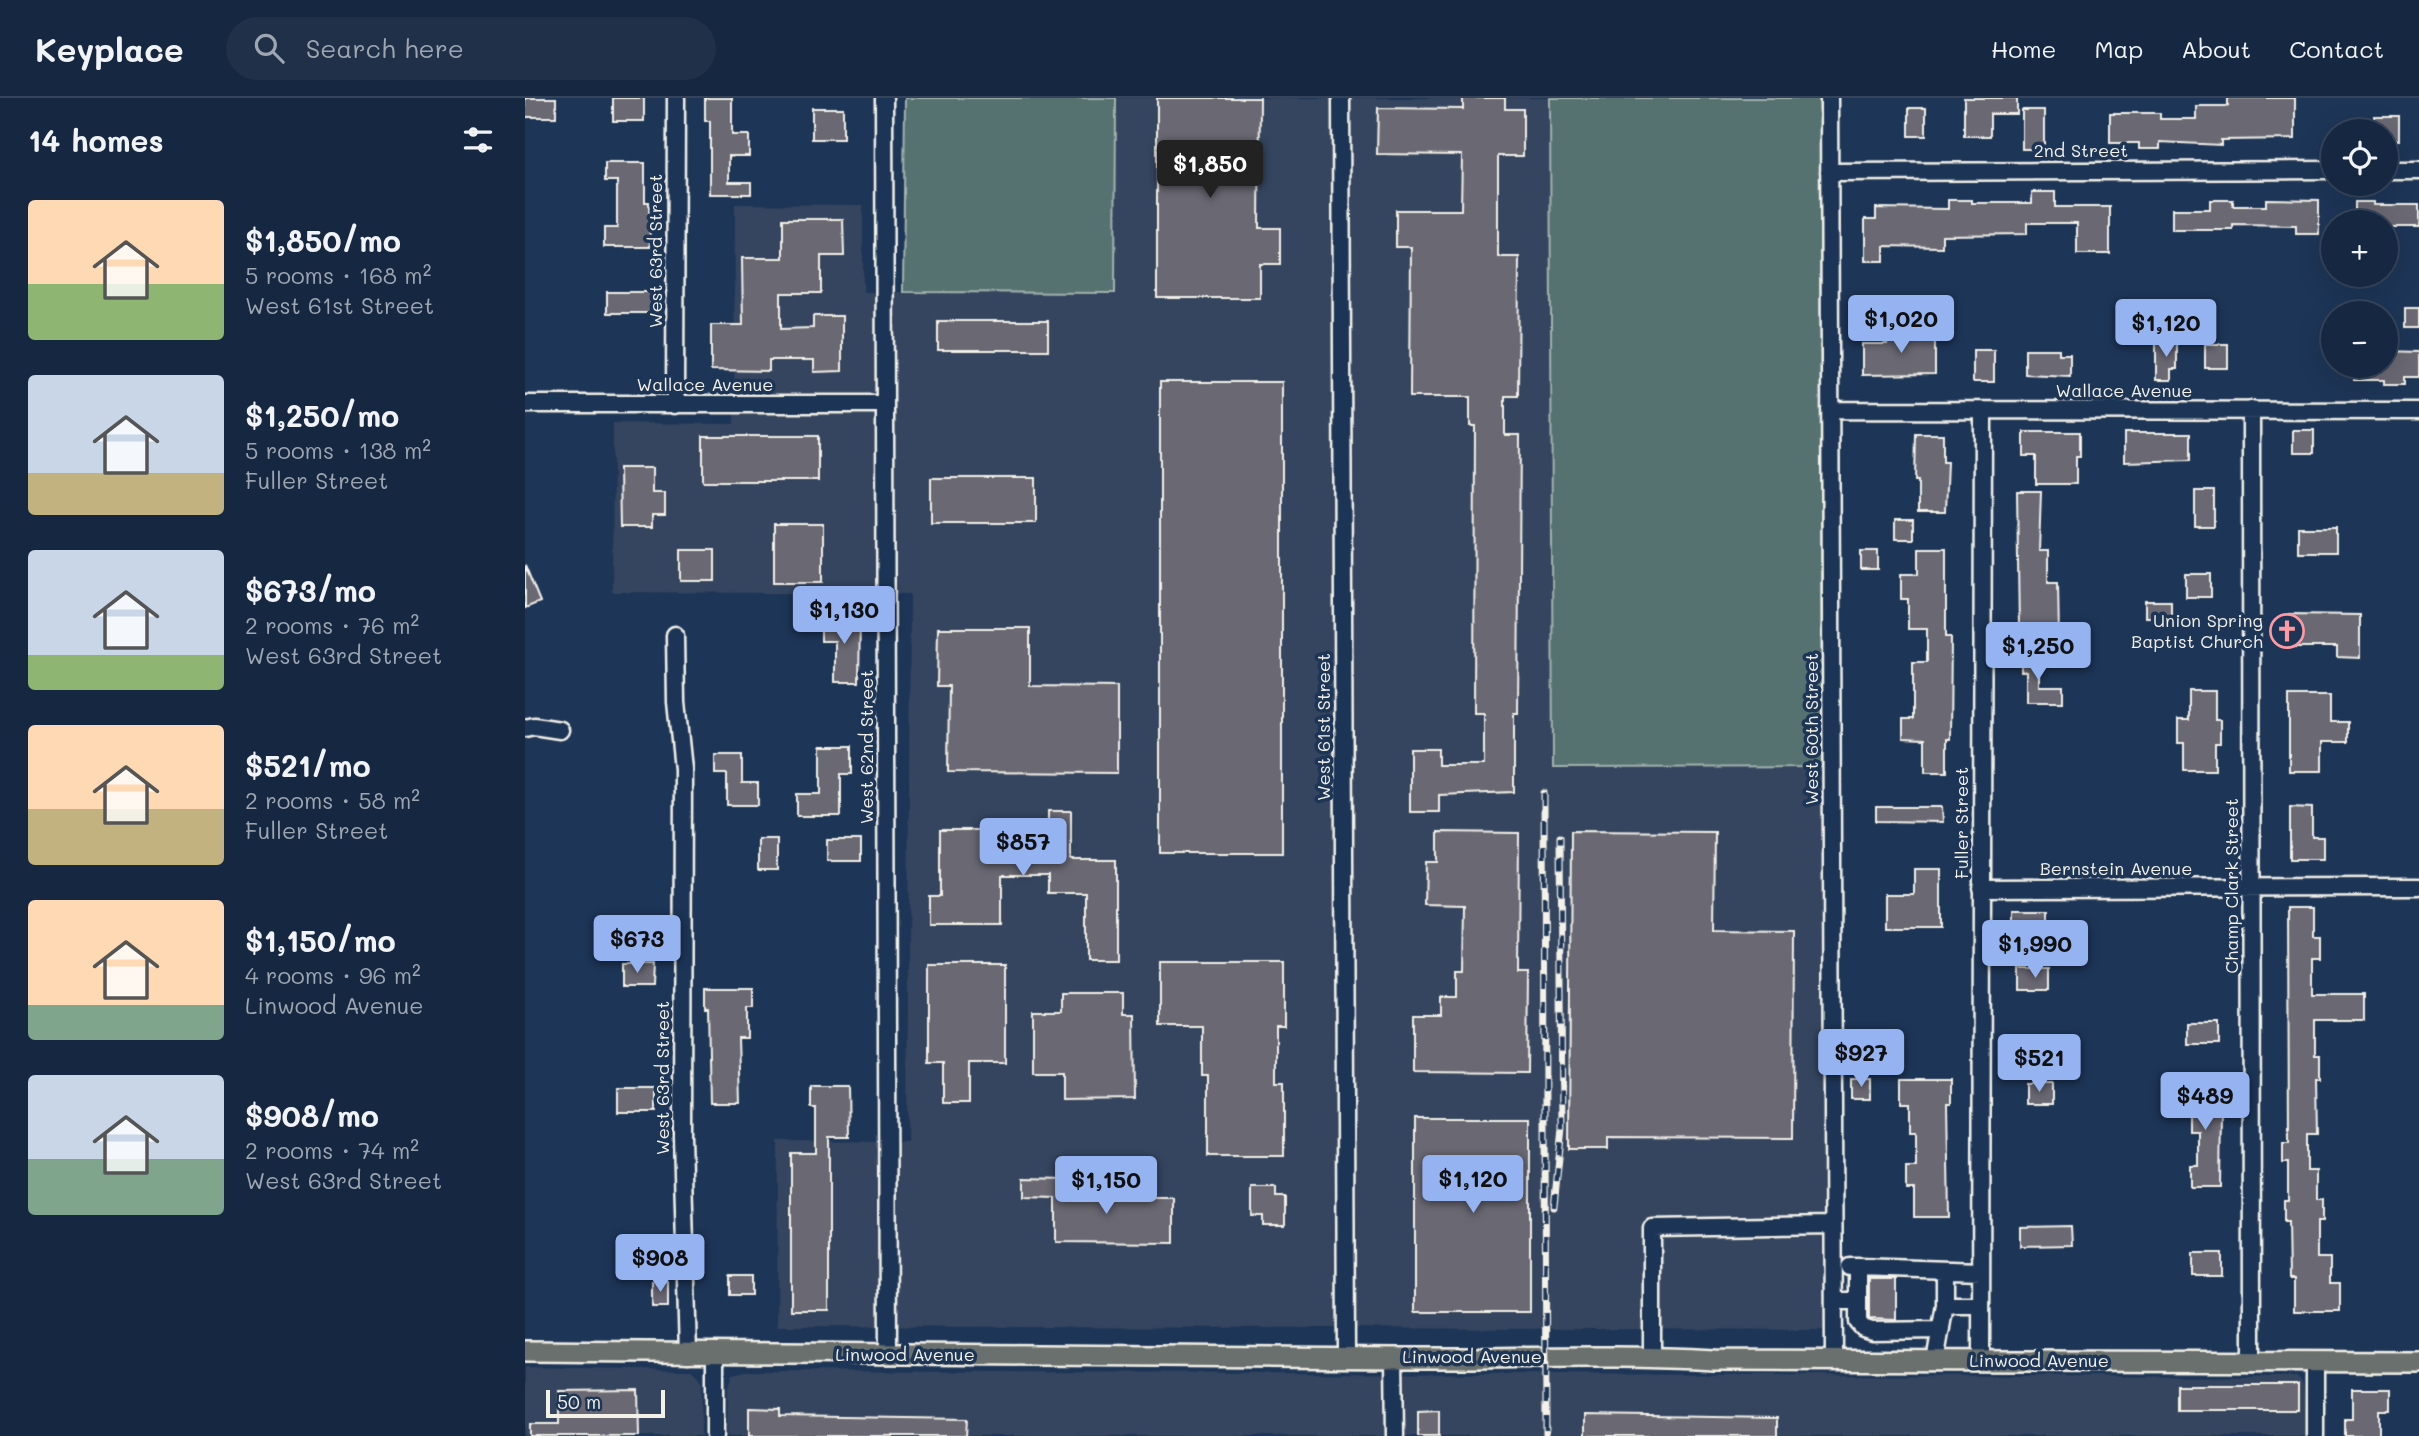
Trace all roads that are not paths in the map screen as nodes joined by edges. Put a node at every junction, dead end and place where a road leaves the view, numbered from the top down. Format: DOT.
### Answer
graph roads {
  1 [pos="676,98"];
  2 [pos="884,98"];
  3 [pos="1341,98"];
  4 [pos="1829,98"];
  5 [pos="2321,170"];
  6 [pos="2398,170"];
  7 [pos="2419,170"];
  8 [pos="1829,172"];
  9 [pos="525,404"];
  10 [pos="885,404"];
  11 [pos="675,405"];
  12 [pos="1830,410"];
  13 [pos="2251,410"];
  14 [pos="1983,411"];
  15 [pos="2419,411"];
  16 [pos="675,635"];
  17 [pos="525,727"];
  18 [pos="559,730"];
  19 [pos="1981,887"];
  20 [pos="2251,887"];
  21 [pos="2419,887"];
  22 [pos="1833,1225"];
  23 [pos="1858,1267"];
  24 [pos="1833,1268"];
  25 [pos="1945,1270"];
  26 [pos="1981,1271"];
  27 [pos="1834,1301"];
  28 [pos="1858,1301"];
  29 [pos="1945,1305"];
  30 [pos="1981,1305"];
  31 [pos="1941,1331"];
  32 [pos="525,1351"];
  33 [pos="715,1353"];
  34 [pos="688,1354"];
  35 [pos="888,1355"];
  36 [pos="1346,1356"];
  37 [pos="1394,1357"];
  38 [pos="1652,1357"];
  39 [pos="1833,1360"];
  40 [pos="1935,1361"];
  41 [pos="1981,1361"];
  42 [pos="2419,1362"];
  43 [pos="2252,1363"];
  44 [pos="2315,1363"];
  45 [pos="715,1436"];
  46 [pos="1395,1436"];
  47 [pos="2315,1436"];
  1 -- 11 [label="street, West 63rd Street"];
  2 -- 10 [label="street, West 62nd Street"];
  3 -- 36 [label="street, West 61st Street"];
  4 -- 8 [label="street, West 60th Street"];
  5 -- 8 [label="street, 2nd Street"];
  6 -- 7 [label="street"];
  8 -- 12 [label="street, West 60th Street"];
  9 -- 11 [label="street, Wallace Avenue"];
  10 -- 11 [label="street, Wallace Avenue"];
  10 -- 35 [label="street, West 62nd Street"];
  12 -- 14 [label="street, Wallace Avenue"];
  12 -- 22 [label="street, West 60th Street"];
  13 -- 14 [label="street, Wallace Avenue"];
  13 -- 15 [label="street, Wallace Avenue"];
  13 -- 20 [label="street, Champ Clark Street"];
  14 -- 19 [label="street, Fuller Street"];
  16 -- 34 [label="street, West 63rd Street"];
  17 -- 18 [label="street"];
  19 -- 20 [label="street, Bernstein Avenue"];
  19 -- 26 [label="street, Fuller Street"];
  20 -- 21 [label="street, Bernstein Avenue"];
  20 -- 43 [label="street, Champ Clark Street"];
  22 -- 24 [label="street, West 60th Street"];
  22 -- 38 [label="street"];
  23 -- 24 [label="street"];
  23 -- 25 [label="street"];
  23 -- 28 [label="street"];
  24 -- 27 [label="street, West 60th Street"];
  25 -- 26 [label="street"];
  25 -- 29 [label="street"];
  26 -- 30 [label="street, Fuller Street"];
  27 -- 28 [label="street"];
  27 -- 39 [label="street, West 60th Street"];
  28 -- 31 [label="street"];
  29 -- 30 [label="street"];
  29 -- 31 [label="street"];
  30 -- 41 [label="street, Fuller Street"];
  31 -- 40 [label="street"];
  32 -- 34 [label="main road, Linwood Avenue"];
  33 -- 34 [label="main road, Linwood Avenue"];
  33 -- 35 [label="main road, Linwood Avenue"];
  33 -- 45 [label="street"];
  35 -- 36 [label="main road, Linwood Avenue"];
  36 -- 37 [label="main road, Linwood Avenue"];
  37 -- 38 [label="main road, Linwood Avenue"];
  37 -- 46 [label="street"];
  38 -- 39 [label="main road, Linwood Avenue"];
  39 -- 40 [label="main road, Linwood Avenue"];
  40 -- 41 [label="main road, Linwood Avenue"];
  41 -- 43 [label="main road, Linwood Avenue"];
  42 -- 44 [label="main road, Linwood Avenue"];
  43 -- 44 [label="main road, Linwood Avenue"];
  44 -- 47 [label="street"];
}
